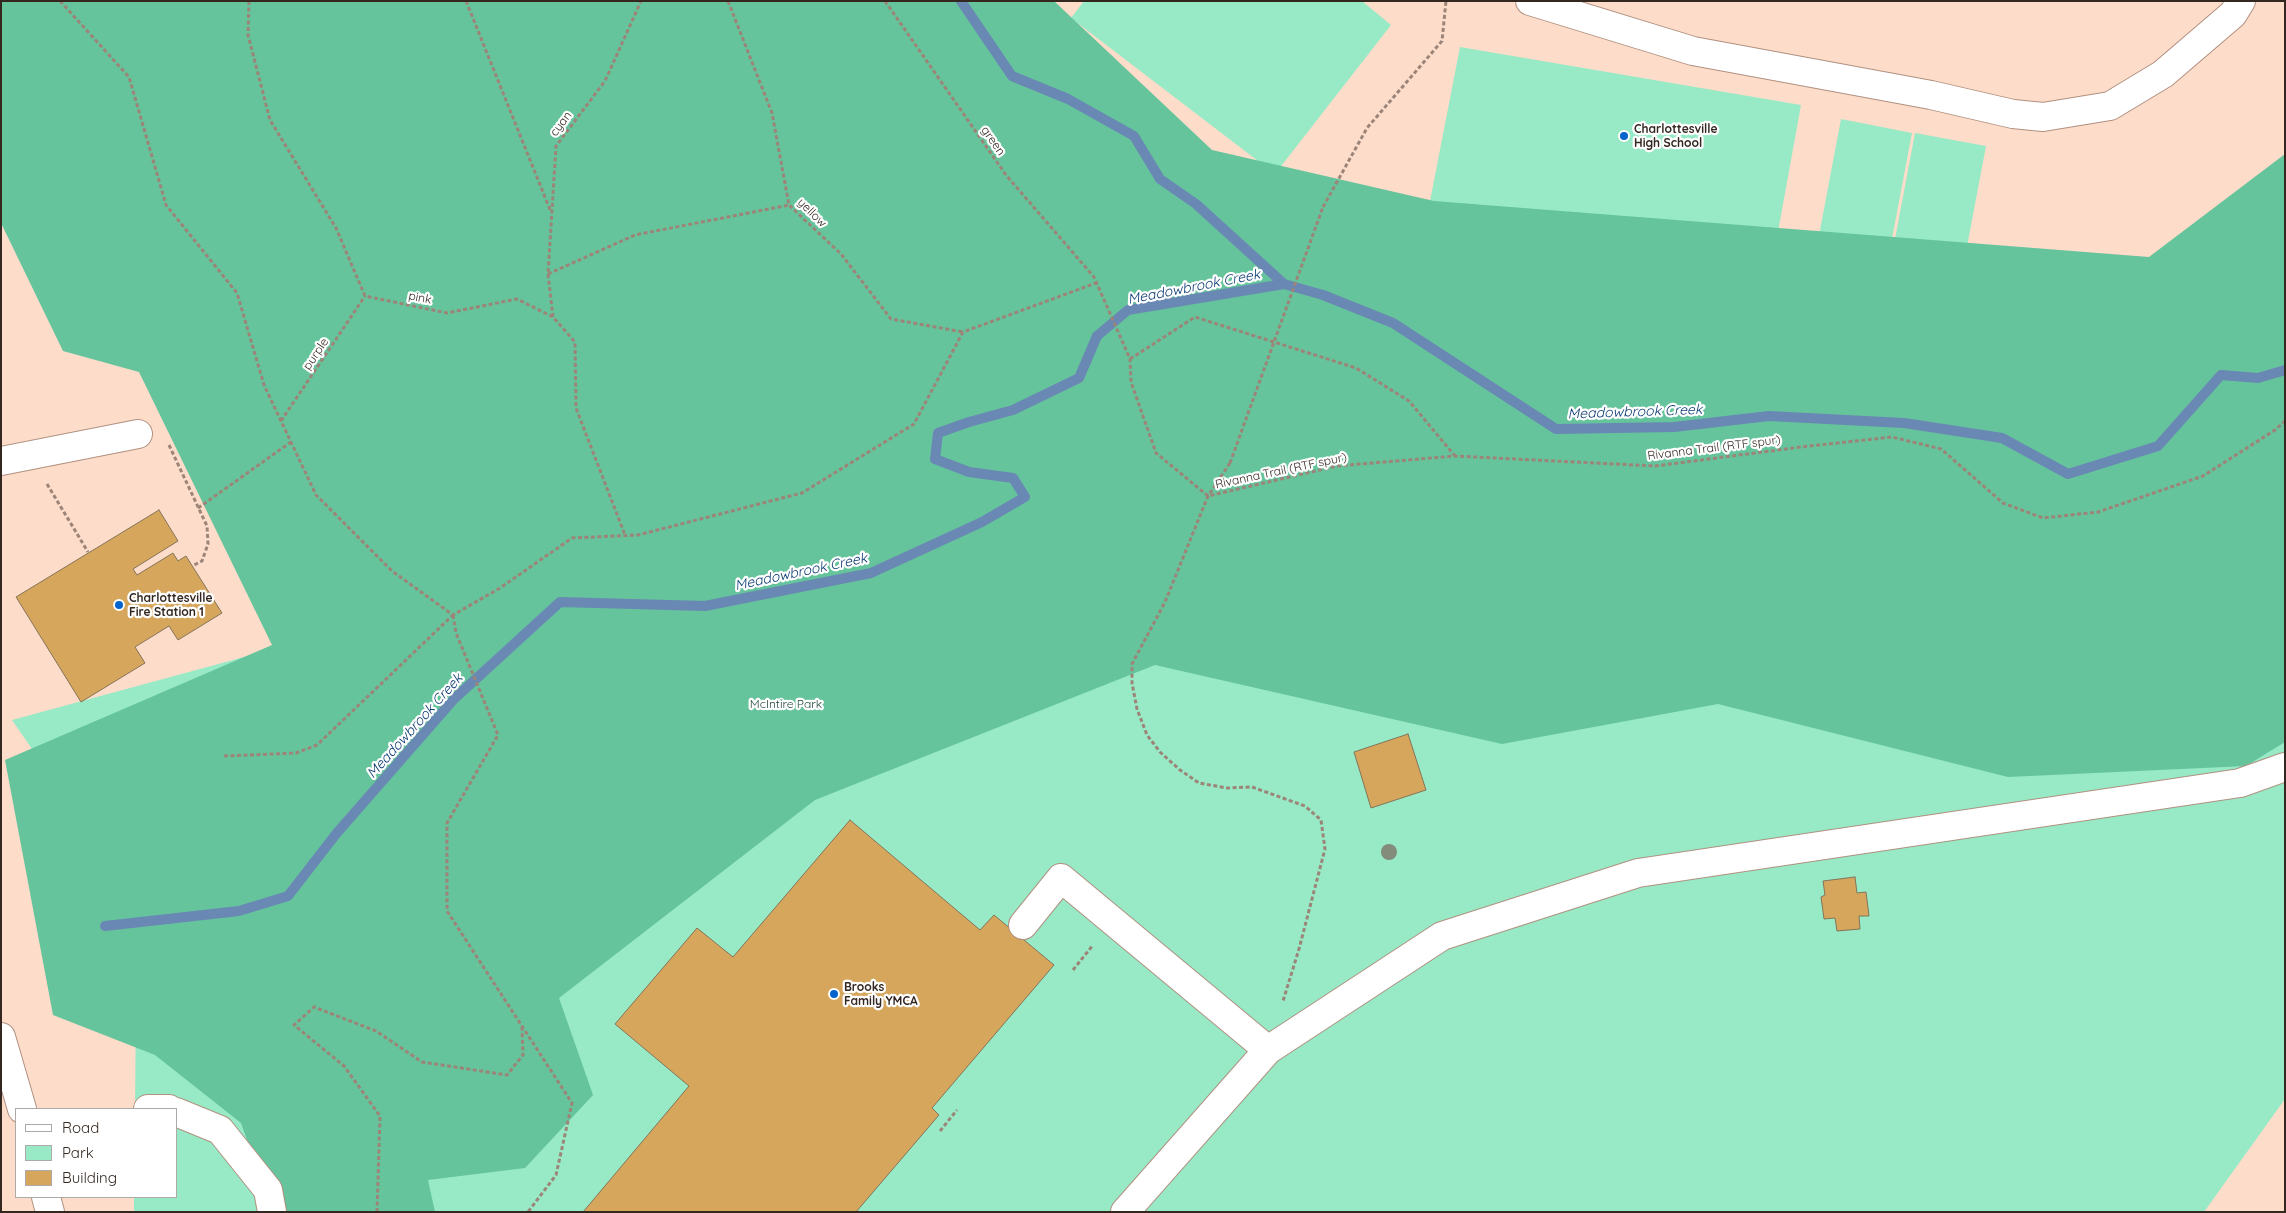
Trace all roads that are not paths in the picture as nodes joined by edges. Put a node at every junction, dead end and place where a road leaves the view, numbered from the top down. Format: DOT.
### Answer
graph roads {
  1 [pos="1530,1"];
  2 [pos="2241,1"];
  3 [pos="150,441"];
  4 [pos="1,462"];
  5 [pos="2285,768"];
  6 [pos="1023,925"];
  7 [pos="1,1037"];
  8 [pos="1268,1050"];
  9 [pos="22,1108"];
  10 [pos="178,1113"];
  11 [pos="46,1198"];
  12 [pos="50,1212"];
  13 [pos="272,1212"];
  14 [pos="1125,1212"];
  1 -- 2 [label="main road"];
  3 -- 4 [label="main road"];
  5 -- 8 [label="main road"];
  6 -- 8 [label="main road"];
  7 -- 9 [label="main road"];
  8 -- 14 [label="main road"];
  10 -- 13 [label="main road"];
  11 -- 12 [label="main road"];
}
